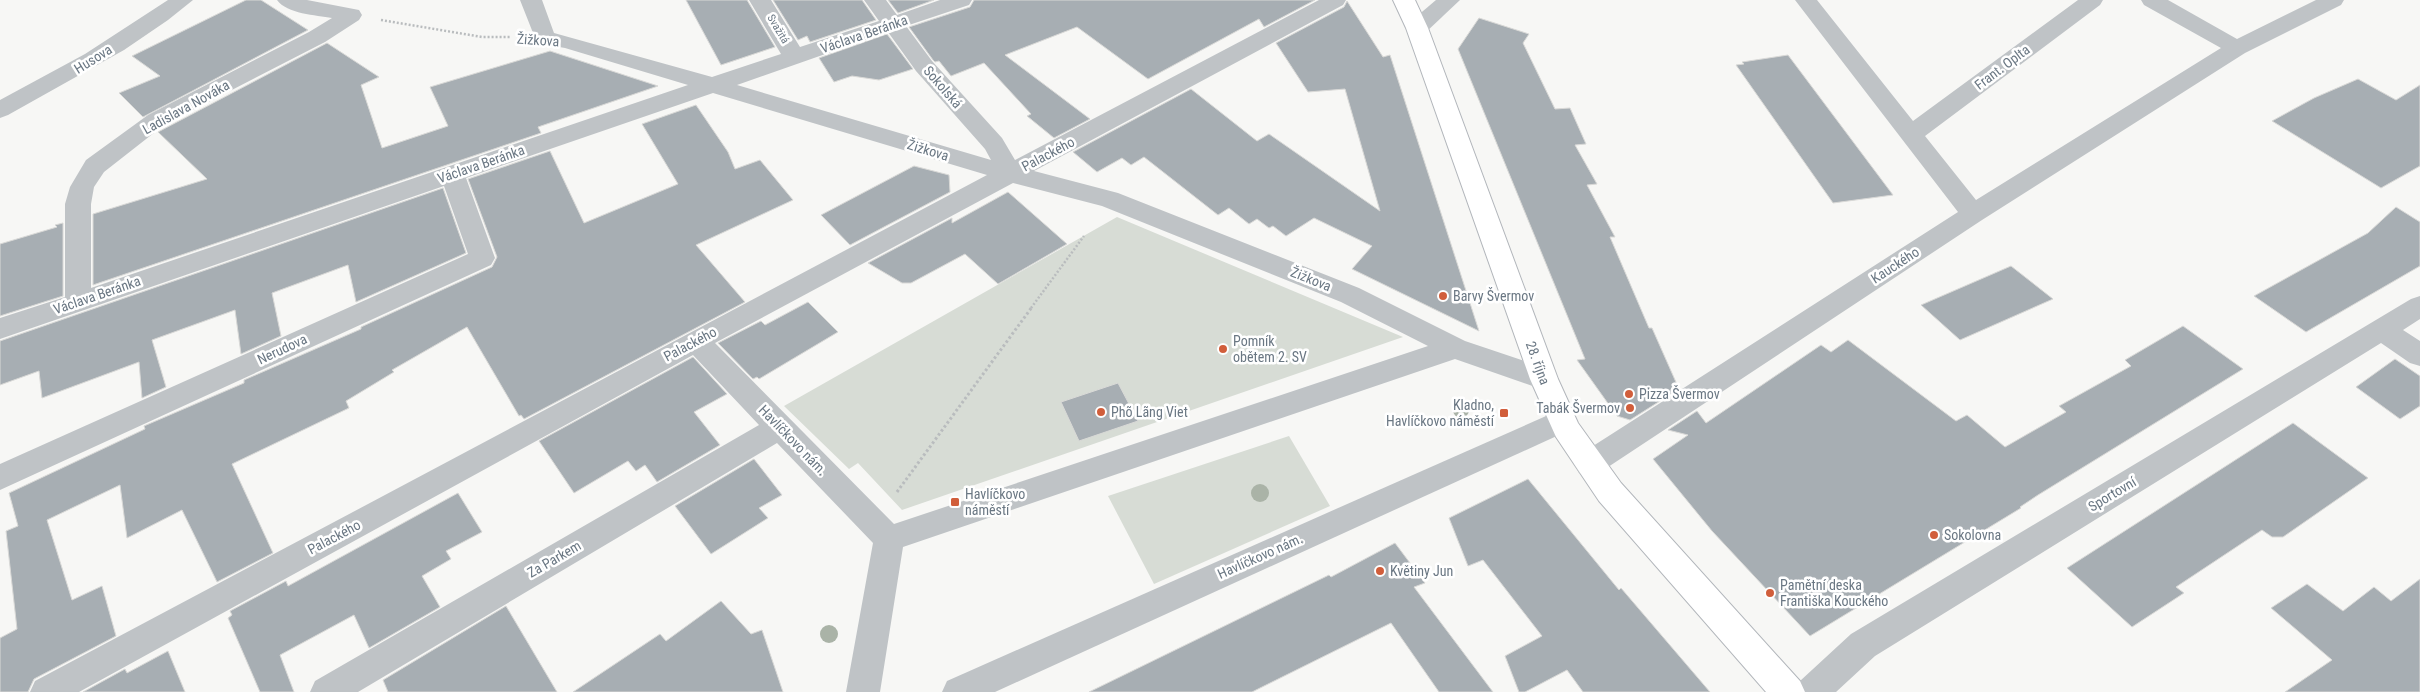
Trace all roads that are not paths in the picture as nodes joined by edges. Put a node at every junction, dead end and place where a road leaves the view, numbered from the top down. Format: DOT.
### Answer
graph roads {
  1 [pos="182,0"];
  2 [pos="288,0"];
  3 [pos="531,0"];
  4 [pos="760,0"];
  5 [pos="875,0"];
  6 [pos="962,0"];
  7 [pos="1335,0"];
  8 [pos="1404,0"];
  9 [pos="1449,0"];
  10 [pos="1806,0"];
  11 [pos="2092,0"];
  12 [pos="2152,0"];
  13 [pos="2333,0"];
  14 [pos="894,24"];
  15 [pos="1417,28"];
  16 [pos="2237,48"];
  17 [pos="795,58"];
  18 [pos="713,86"];
  19 [pos="0,110"];
  20 [pos="1912,134"];
  21 [pos="452,174"];
  22 [pos="1011,174"];
  23 [pos="1974,214"];
  24 [pos="78,302"];
  25 [pos="2420,306"];
  26 [pos="0,329"];
  27 [pos="2383,330"];
  28 [pos="696,341"];
  29 [pos="1455,348"];
  30 [pos="2420,355"];
  31 [pos="1544,380"];
  32 [pos="1562,421"];
  33 [pos="780,427"];
  34 [pos="1589,464"];
  35 [pos="0,478"];
  36 [pos="882,531"];
  37 [pos="47,692"];
  38 [pos="327,692"];
  39 [pos="864,692"];
  40 [pos="959,692"];
  41 [pos="1788,692"];
  42 [pos="1812,692"];
  1 -- 19 [label="street, Husova"];
  2 -- 24 [label="street, Ladislava Nováka"];
  3 -- 18 [label="street, Žižkova"];
  4 -- 17 [label="street, Svažitá"];
  5 -- 14 [label="street, Sokolská"];
  6 -- 14 [label="street, Václava Beránka"];
  7 -- 22 [label="street, Palackého"];
  8 -- 15 [label="main road, 28. října"];
  9 -- 15 [label="street"];
  10 -- 20 [label="street"];
  11 -- 20 [label="street, Frant. Oplta"];
  12 -- 16 [label="street"];
  13 -- 16 [label="street, Kauckého"];
  14 -- 17 [label="street, Václava Beránka"];
  14 -- 22 [label="street, Sokolská"];
  15 -- 31 [label="main road, 28. října"];
  16 -- 23 [label="street, Kauckého"];
  17 -- 18 [label="street, Václava Beránka"];
  18 -- 21 [label="street, Václava Beránka"];
  18 -- 22 [label="street, Žižkova"];
  20 -- 23 [label="street"];
  21 -- 24 [label="street, Václava Beránka"];
  21 -- 35 [label="street, Nerudova"];
  22 -- 28 [label="street, Palackého"];
  22 -- 29 [label="street, Žižkova"];
  23 -- 34 [label="street, Kauckého"];
  24 -- 26 [label="street, Václava Beránka"];
  25 -- 27 [label="street, Sportovní"];
  27 -- 30 [label="street"];
  27 -- 42 [label="street, Sportovní"];
  28 -- 33 [label="street, Havlíčkovo nám."];
  28 -- 37 [label="street, Palackého"];
  29 -- 31 [label="street, Žižkova"];
  29 -- 36 [label="street"];
  31 -- 32 [label="main road, 28. října"];
  32 -- 34 [label="main road, 28. října"];
  32 -- 40 [label="street, Havlíčkovo nám."];
  33 -- 36 [label="street, Havlíčkovo nám."];
  33 -- 38 [label="street, Za Parkem"];
  34 -- 41 [label="main road, 28. října"];
  36 -- 39 [label="street"];
}
